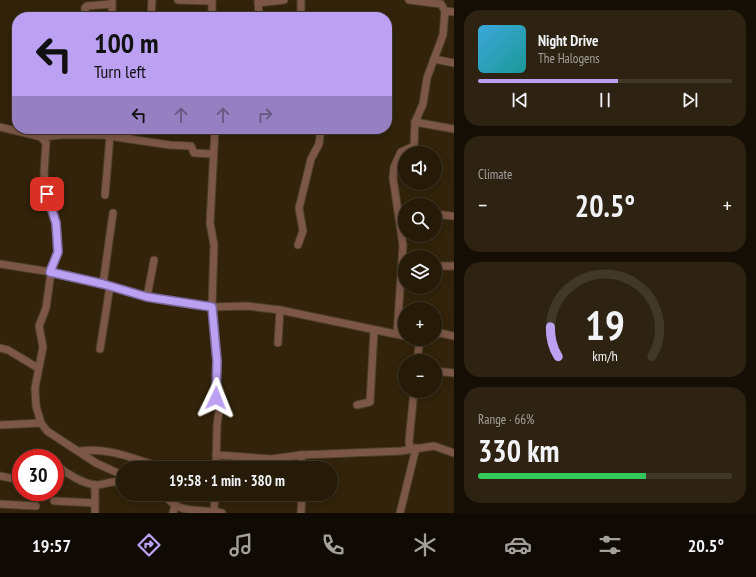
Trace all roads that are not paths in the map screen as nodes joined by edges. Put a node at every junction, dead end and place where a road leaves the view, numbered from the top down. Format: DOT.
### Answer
graph roads {
  1 [pos="152,0"];
  2 [pos="178,0"];
  3 [pos="284,0"];
  4 [pos="301,0"];
  5 [pos="409,0"];
  6 [pos="212,1"];
  7 [pos="258,1"];
  8 [pos="112,2"];
  9 [pos="444,10"];
  10 [pos="85,12"];
  11 [pos="151,12"];
  12 [pos="212,12"];
  13 [pos="259,12"];
  14 [pos="301,12"];
  15 [pos="454,12"];
  16 [pos="434,59"];
  17 [pos="454,63"];
  18 [pos="415,122"];
  19 [pos="0,127"];
  20 [pos="454,129"];
  21 [pos="12,130"];
  22 [pos="26,134"];
  23 [pos="70,134"];
  24 [pos="97,134"];
  25 [pos="129,134"];
  26 [pos="215,134"];
  27 [pos="321,134"];
  28 [pos="110,136"];
  29 [pos="41,138"];
  30 [pos="128,139"];
  31 [pos="213,154"];
  32 [pos="105,195"];
  33 [pos="398,198"];
  34 [pos="113,213"];
  35 [pos="442,215"];
  36 [pos="452,216"];
  37 [pos="298,245"];
  38 [pos="154,260"];
  39 [pos="0,264"];
  40 [pos="442,266"];
  41 [pos="454,266"];
  42 [pos="50,272"];
  43 [pos="107,285"];
  44 [pos="401,294"];
  45 [pos="147,297"];
  46 [pos="212,307"];
  47 [pos="280,310"];
  48 [pos="374,330"];
  49 [pos="442,333"];
  50 [pos="397,334"];
  51 [pos="454,336"];
  52 [pos="278,343"];
  53 [pos="0,348"];
  54 [pos="100,349"];
  55 [pos="38,368"];
  56 [pos="442,372"];
  57 [pos="454,373"];
  58 [pos="413,398"];
  59 [pos="357,405"];
  60 [pos="41,423"];
  61 [pos="0,424"];
  62 [pos="416,448"];
  63 [pos="80,451"];
  64 [pos="454,453"];
  65 [pos="216,455"];
  66 [pos="301,455"];
  67 [pos="143,461"];
  68 [pos="216,461"];
  69 [pos="301,461"];
  70 [pos="64,470"];
  71 [pos="116,472"];
  72 [pos="0,476"];
  73 [pos="12,478"];
  74 [pos="116,482"];
  75 [pos="95,485"];
  76 [pos="54,501"];
  77 [pos="171,501"];
  78 [pos="215,501"];
  79 [pos="302,501"];
  80 [pos="95,503"];
  81 [pos="0,504"];
  82 [pos="175,505"];
  83 [pos="36,506"];
  84 [pos="214,511"];
  85 [pos="205,512"];
  86 [pos="301,512"];
  87 [pos="95,513"];
  88 [pos="174,513"];
  89 [pos="222,513"];
  90 [pos="400,513"];
  1 -- 11 [label="street"];
  2 -- 6 [label="street"];
  3 -- 7 [label="street"];
  4 -- 14 [label="street"];
  5 -- 9 [label="street"];
  6 -- 12 [label="street"];
  7 -- 13 [label="street"];
  8 -- 10 [label="street"];
  9 -- 15 [label="street"];
  9 -- 16 [label="street"];
  16 -- 17 [label="street"];
  16 -- 18 [label="street"];
  18 -- 20 [label="street"];
  18 -- 33 [label="street"];
  19 -- 21 [label="street"];
  22 -- 29 [label="street"];
  23 -- 29 [label="street"];
  24 -- 28 [label="street"];
  25 -- 30 [label="street"];
  26 -- 31 [label="street"];
  27 -- 37 [label="street"];
  28 -- 30 [label="street"];
  28 -- 32 [label="street"];
  29 -- 42 [label="street"];
  30 -- 31 [label="street"];
  31 -- 46 [label="street"];
  34 -- 43 [label="street"];
  35 -- 36 [label="street"];
  38 -- 45 [label="street"];
  39 -- 42 [label="street"];
  40 -- 41 [label="street"];
  42 -- 43 [label="street"];
  42 -- 55 [label="street"];
  43 -- 45 [label="street"];
  43 -- 54 [label="street"];
  44 -- 50 [label="street"];
  45 -- 46 [label="street"];
  46 -- 47 [label="street"];
  46 -- 65 [label="street"];
  47 -- 48 [label="street"];
  47 -- 52 [label="street"];
  48 -- 50 [label="street"];
  48 -- 59 [label="street"];
  49 -- 51 [label="street"];
  53 -- 55 [label="street"];
  55 -- 60 [label="street"];
  56 -- 57 [label="street"];
  58 -- 62 [label="street"];
  60 -- 61 [label="street"];
  60 -- 63 [label="street"];
  62 -- 64 [label="street"];
  62 -- 66 [label="street"];
  62 -- 90 [label="street"];
  63 -- 67 [label="street"];
  63 -- 71 [label="street"];
  65 -- 66 [label="street"];
  65 -- 68 [label="street"];
  66 -- 69 [label="street"];
  70 -- 75 [label="street"];
  72 -- 73 [label="street"];
  74 -- 75 [label="street"];
  75 -- 80 [label="street"];
  76 -- 80 [label="street"];
  77 -- 82 [label="street"];
  78 -- 84 [label="street"];
  79 -- 86 [label="street"];
  80 -- 87 [label="street"];
  81 -- 83 [label="street"];
  82 -- 85 [label="street"];
  82 -- 88 [label="street"];
  84 -- 85 [label="street"];
  84 -- 89 [label="street"];
}
